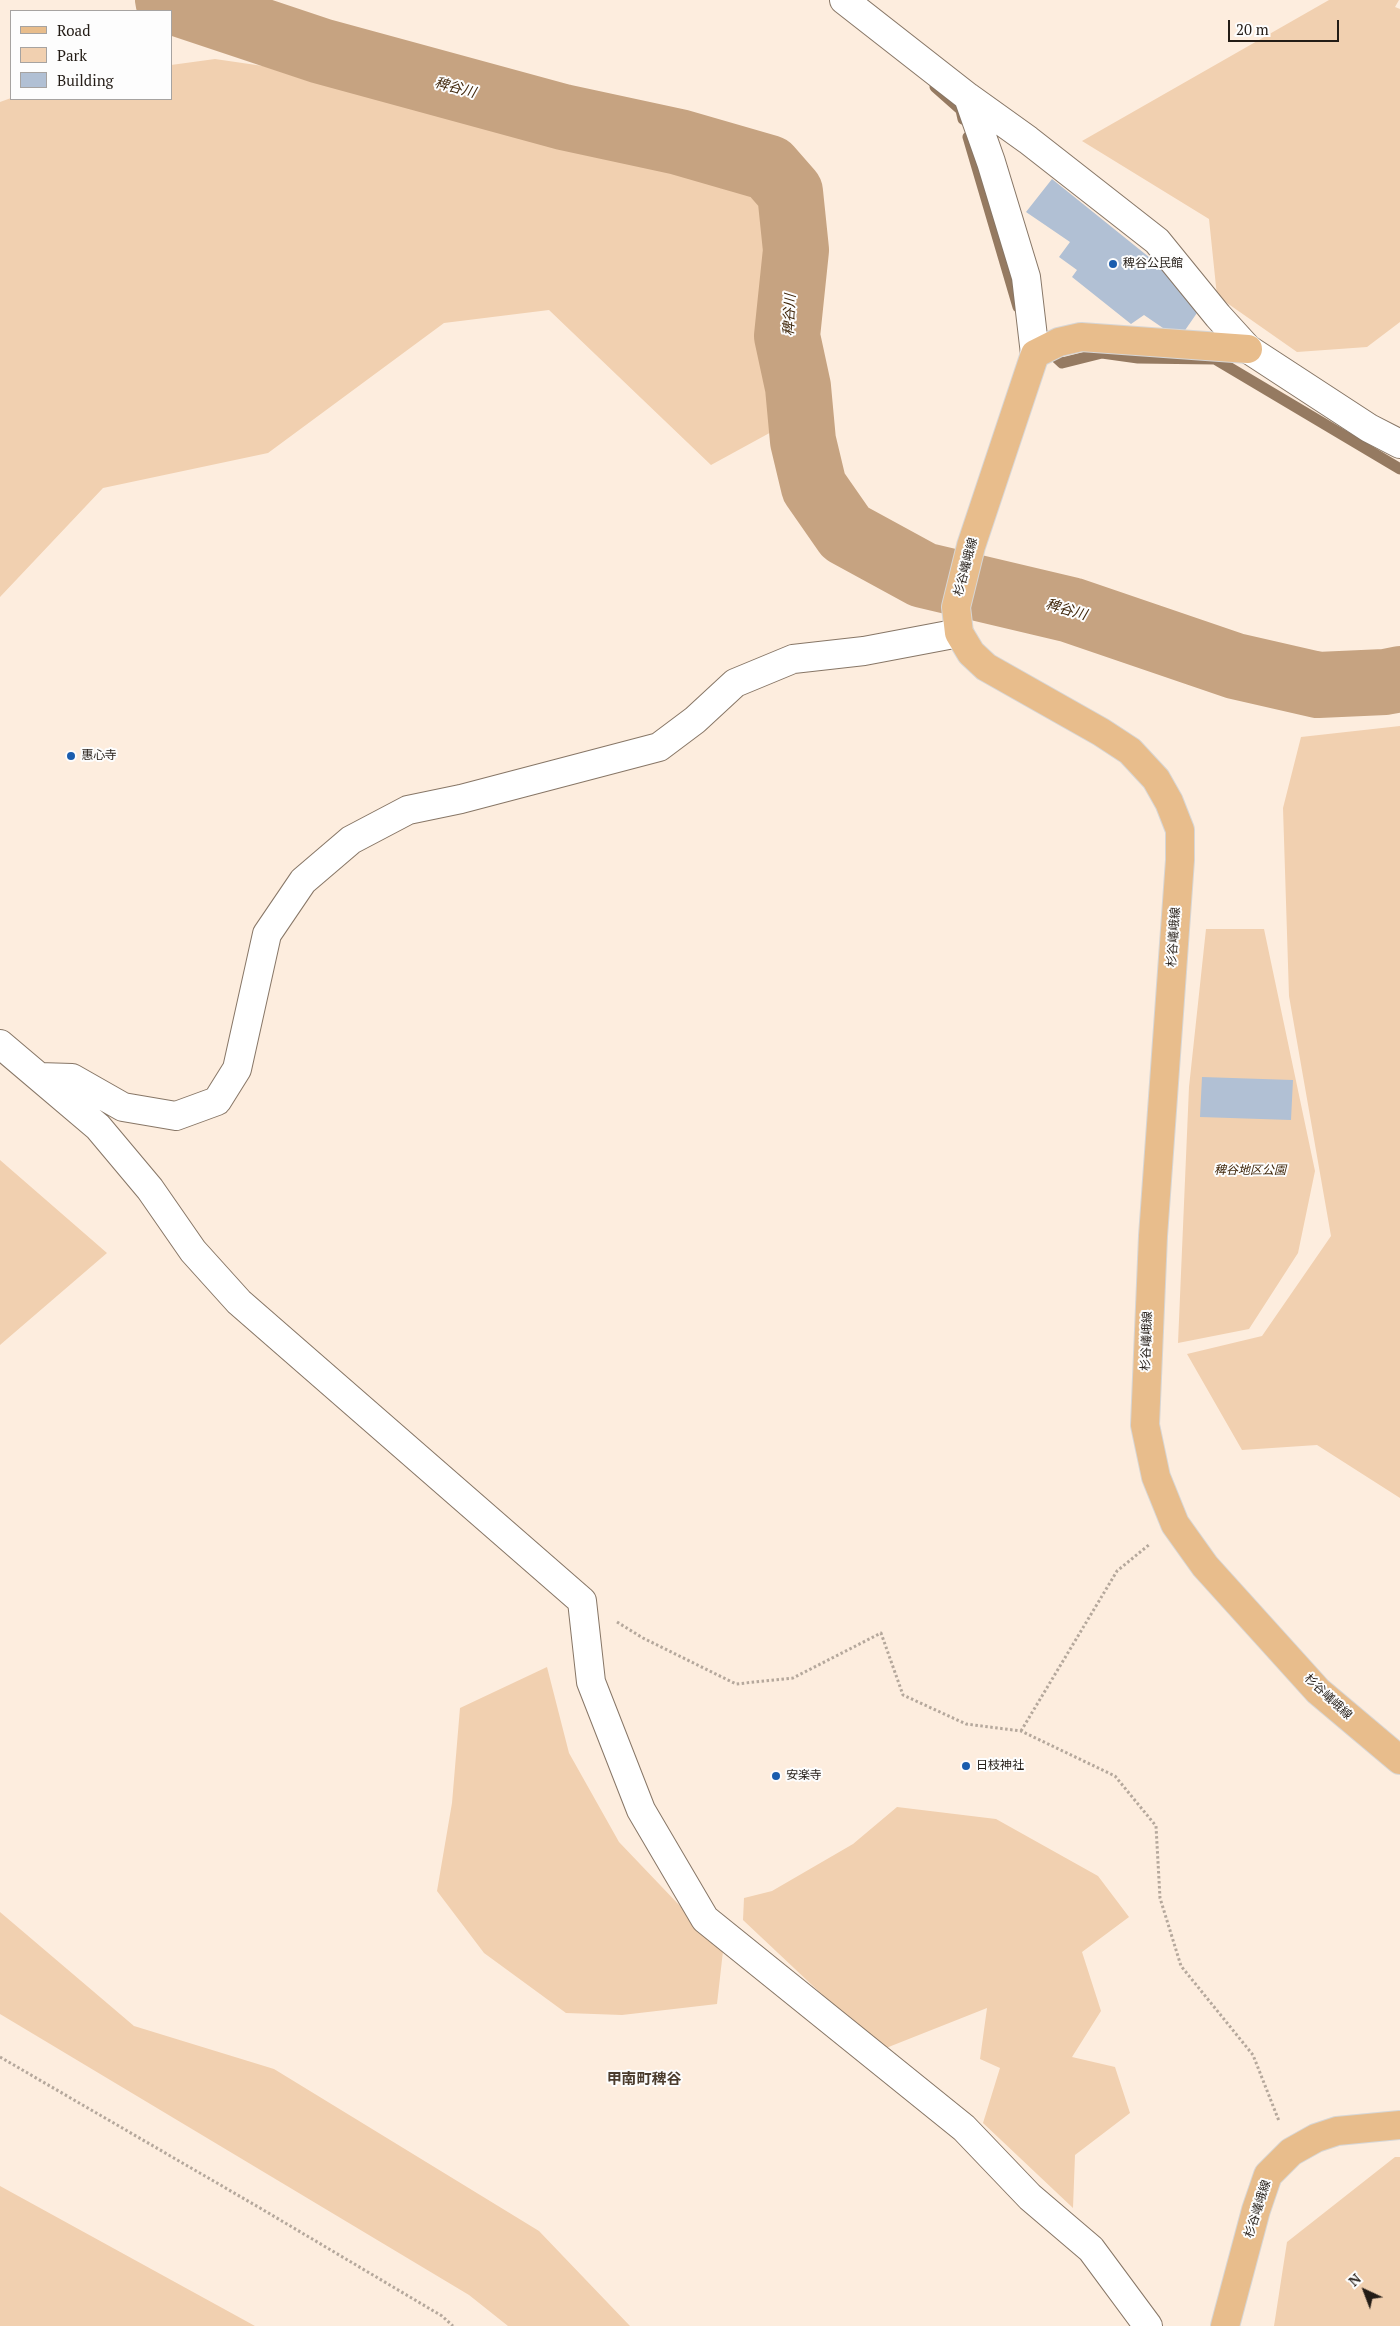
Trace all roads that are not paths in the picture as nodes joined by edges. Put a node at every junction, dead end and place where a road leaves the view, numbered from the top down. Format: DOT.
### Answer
graph roads {
  1 [pos="844,0"];
  2 [pos="968,97"];
  3 [pos="1248,349"];
  4 [pos="1035,354"];
  5 [pos="1400,444"];
  6 [pos="959,634"];
  7 [pos="0,1044"];
  8 [pos="39,1077"];
  9 [pos="1400,1760"];
  10 [pos="1400,2125"];
  11 [pos="1148,2326"];
  12 [pos="1225,2326"];
  1 -- 2 [label="street"];
  2 -- 3 [label="street"];
  2 -- 4 [label="street"];
  3 -- 4 [label="main road"];
  3 -- 5 [label="street"];
  4 -- 6 [label="main road, 杉谷嶬峨線"];
  6 -- 8 [label="street"];
  6 -- 9 [label="main road, 杉谷嶬峨線"];
  7 -- 8 [label="street"];
  8 -- 11 [label="street"];
  10 -- 12 [label="main road, 杉谷嶬峨線"];
}
